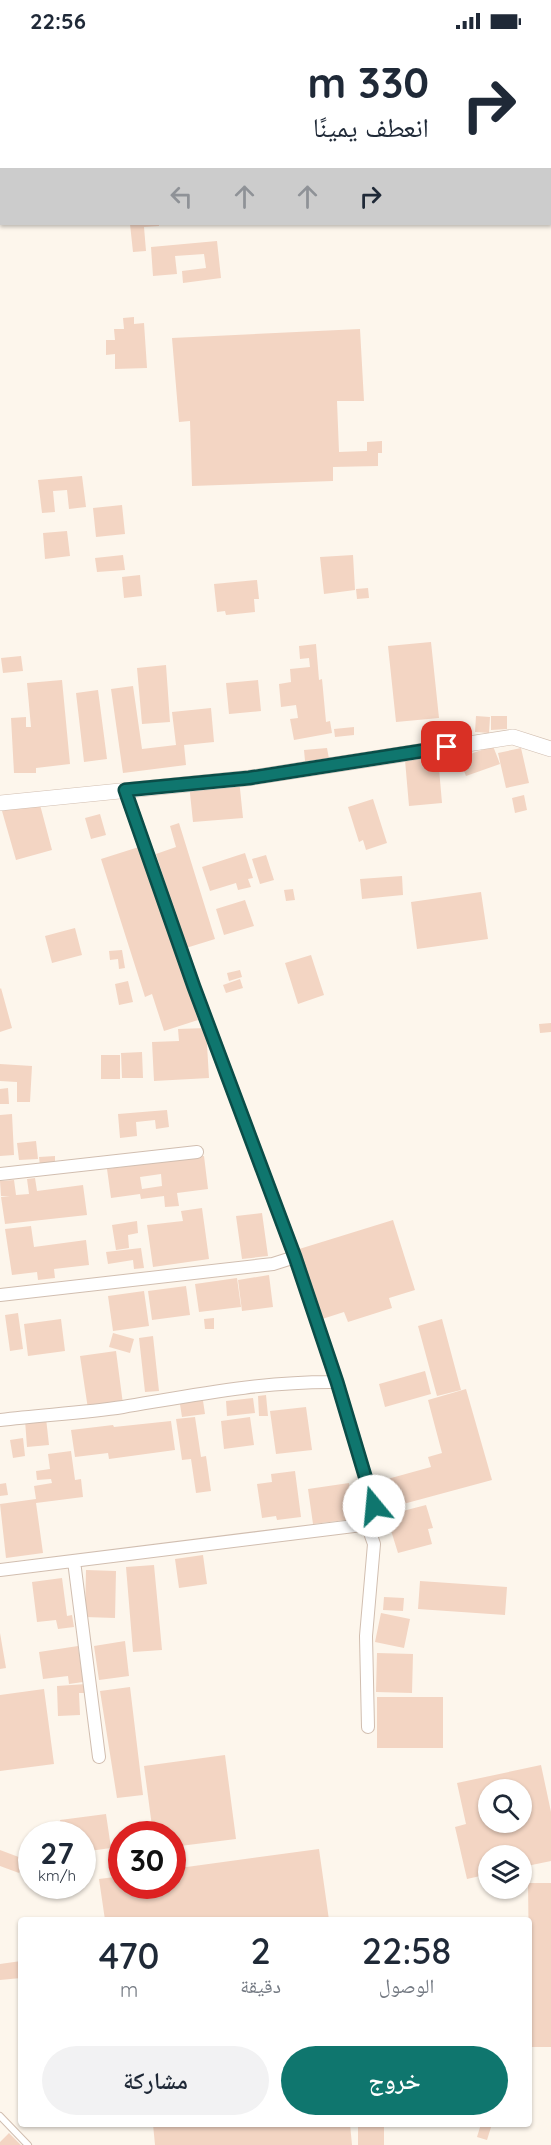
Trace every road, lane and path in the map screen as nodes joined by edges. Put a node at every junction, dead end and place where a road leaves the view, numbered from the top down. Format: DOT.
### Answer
graph roads {
  1 [pos="551,749"];
  2 [pos="125,790"];
  3 [pos="0,803"];
  4 [pos="197,1152"];
  5 [pos="0,1174"];
  6 [pos="295,1257"];
  7 [pos="0,1295"];
  8 [pos="337,1382"];
  9 [pos="0,1420"];
  10 [pos="369,1530"];
  11 [pos="74,1561"];
  12 [pos="0,1570"];
  13 [pos="368,1727"];
  14 [pos="99,1757"];
  15 [pos="0,2116"];
  16 [pos="28,2145"];
  1 -- 2 [label="street"];
  2 -- 3 [label="street"];
  2 -- 6 [label="street"];
  4 -- 5 [label="street"];
  6 -- 7 [label="street"];
  6 -- 8 [label="street"];
  8 -- 9 [label="street"];
  8 -- 10 [label="street"];
  10 -- 11 [label="street"];
  10 -- 13 [label="street"];
  11 -- 12 [label="street"];
  11 -- 14 [label="street"];
  15 -- 16 [label="lane"];
}
